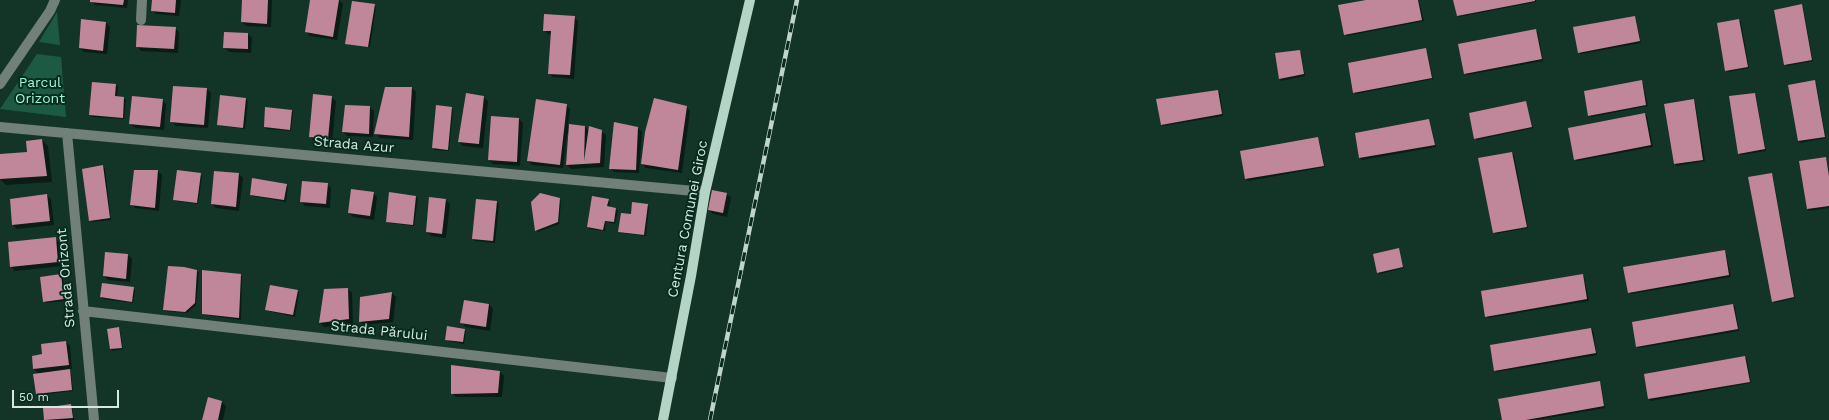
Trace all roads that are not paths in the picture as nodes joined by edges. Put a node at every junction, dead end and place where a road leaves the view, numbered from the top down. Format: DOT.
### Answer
graph roads {
  1 [pos="55,0"];
  2 [pos="142,0"];
  3 [pos="750,0"];
  4 [pos="141,20"];
  5 [pos="0,84"];
  6 [pos="0,127"];
  7 [pos="67,133"];
  8 [pos="705,192"];
  9 [pos="83,311"];
  10 [pos="672,378"];
  11 [pos="94,420"];
  12 [pos="663,420"];
  1 -- 5 [label="street"];
  2 -- 4 [label="street"];
  3 -- 8 [label="main road, Centura Comunei Giroc"];
  6 -- 7 [label="street, Strada Azur"];
  7 -- 8 [label="street, Strada Azur"];
  7 -- 9 [label="street, Strada Orizont"];
  8 -- 10 [label="main road, Centura Comunei Giroc"];
  9 -- 10 [label="street, Strada Părului"];
  9 -- 11 [label="street, Strada Orizont"];
  10 -- 12 [label="main road, Centura Comunei Giroc"];
}
